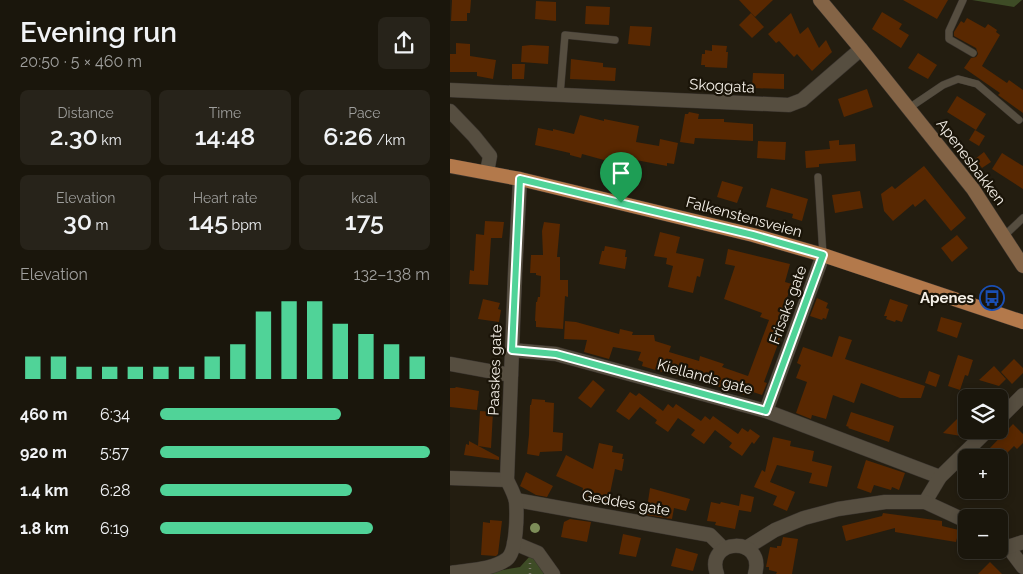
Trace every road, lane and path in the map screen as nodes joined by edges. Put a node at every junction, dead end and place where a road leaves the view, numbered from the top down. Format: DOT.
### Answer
graph roads {
  1 [pos="963,0"];
  2 [pos="825,2"];
  3 [pos="614,40"];
  4 [pos="861,49"];
  5 [pos="973,53"];
  6 [pos="450,90"];
  7 [pos="560,95"];
  8 [pos="910,108"];
  9 [pos="450,111"];
  10 [pos="1020,120"];
  11 [pos="450,166"];
  12 [pos="487,172"];
  13 [pos="818,177"];
  14 [pos="520,179"];
  15 [pos="1023,218"];
  16 [pos="1004,236"];
  17 [pos="823,255"];
  18 [pos="1023,266"];
  19 [pos="1023,322"];
  20 [pos="512,350"];
  21 [pos="450,364"];
  22 [pos="511,375"];
  23 [pos="1023,395"];
  24 [pos="1008,410"];
  25 [pos="766,411"];
  26 [pos="979,439"];
  27 [pos="940,477"];
  28 [pos="450,478"];
  29 [pos="507,480"];
  30 [pos="516,500"];
  31 [pos="926,502"];
  32 [pos="958,516"];
  33 [pos="1023,542"];
  34 [pos="514,543"];
  35 [pos="1008,543"];
  36 [pos="746,548"];
  37 [pos="724,549"];
  38 [pos="1008,549"];
  39 [pos="1023,567"];
  40 [pos="450,573"];
  41 [pos="553,574"];
  42 [pos="717,574"];
  43 [pos="755,574"];
  1 -- 5 [label="lane"];
  2 -- 4 [label="main road, Apenesbakken"];
  3 -- 7 [label="lane"];
  4 -- 7 [label="street, Skoggata"];
  4 -- 8 [label="main road, Apenesbakken"];
  6 -- 7 [label="street, Skoggata"];
  8 -- 10 [label="lane"];
  8 -- 16 [label="main road, Apenesbakken"];
  9 -- 12 [label="street"];
  11 -- 12 [label="main road, Falkenstensveien"];
  12 -- 14 [label="main road, Falkenstensveien"];
  13 -- 17 [label="lane, Frisaks gate"];
  14 -- 17 [label="main road, Falkenstensveien"];
  14 -- 20 [label="street, Paaskes gate"];
  15 -- 16 [label="lane"];
  16 -- 18 [label="main road, Apenesbakken"];
  17 -- 19 [label="main road, Falkenstensveien"];
  17 -- 25 [label="street, Frisaks gate"];
  20 -- 22 [label="street, Paaskes gate"];
  20 -- 25 [label="street, Kiellands gate"];
  21 -- 22 [label="street"];
  22 -- 29 [label="street, Paaskes gate"];
  23 -- 24 [label="street"];
  25 -- 27 [label="street, Kiellands gate"];
  26 -- 27 [label="street"];
  27 -- 31 [label="street"];
  28 -- 29 [label="street"];
  29 -- 30 [label="street, Paaskes gate"];
  30 -- 34 [label="street, Paaskes gate"];
  30 -- 37 [label="street, Geddes gate"];
  31 -- 32 [label="street"];
  31 -- 36 [label="street"];
  33 -- 35 [label="street"];
  34 -- 40 [label="street, Paaskes gate"];
  34 -- 41 [label="street"];
  36 -- 37 [label="street"];
  36 -- 43 [label="street"];
  37 -- 42 [label="street"];
  38 -- 39 [label="street"];
}
